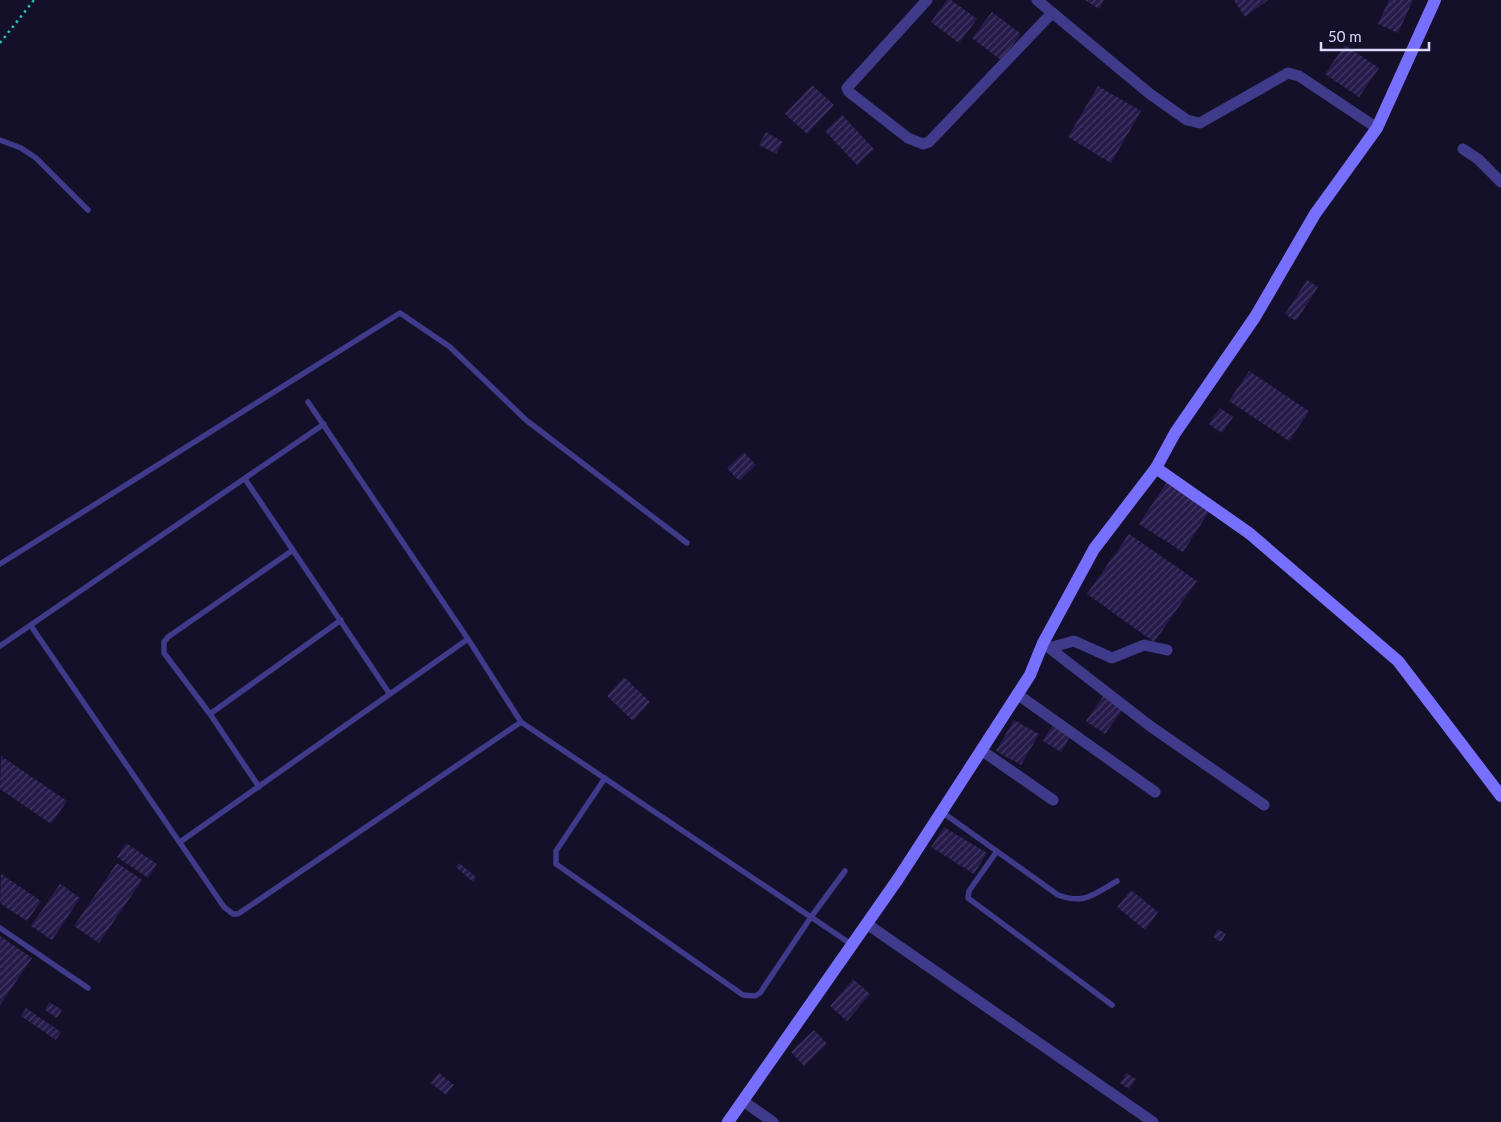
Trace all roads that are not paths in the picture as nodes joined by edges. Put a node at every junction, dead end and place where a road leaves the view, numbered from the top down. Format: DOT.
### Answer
graph roads {
  1 [pos="927,0"];
  2 [pos="1037,0"];
  3 [pos="1435,0"];
  4 [pos="1051,14"];
  5 [pos="1377,128"];
  6 [pos="0,140"];
  7 [pos="1463,149"];
  8 [pos="1501,182"];
  9 [pos="88,210"];
  10 [pos="308,402"];
  11 [pos="324,424"];
  12 [pos="1156,468"];
  13 [pos="245,479"];
  14 [pos="687,542"];
  15 [pos="293,550"];
  16 [pos="0,564"];
  17 [pos="341,620"];
  18 [pos="31,626"];
  19 [pos="468,639"];
  20 [pos="1046,645"];
  21 [pos="0,646"];
  22 [pos="1167,650"];
  23 [pos="389,693"];
  24 [pos="1017,694"];
  25 [pos="210,714"];
  26 [pos="521,722"];
  27 [pos="982,750"];
  28 [pos="605,778"];
  29 [pos="259,787"];
  30 [pos="1155,792"];
  31 [pos="1501,796"];
  32 [pos="1053,800"];
  33 [pos="1264,805"];
  34 [pos="942,812"];
  35 [pos="180,842"];
  36 [pos="997,851"];
  37 [pos="845,871"];
  38 [pos="1117,881"];
  39 [pos="811,917"];
  40 [pos="867,924"];
  41 [pos="0,928"];
  42 [pos="852,945"];
  43 [pos="88,988"];
  44 [pos="1112,1005"];
  45 [pos="743,1101"];
  46 [pos="1137,1118"];
  47 [pos="728,1122"];
  48 [pos="773,1122"];
  49 [pos="1152,1122"];
  1 -- 4 [label="street"];
  2 -- 4 [label="street"];
  3 -- 5 [label="street"];
  4 -- 5 [label="street"];
  5 -- 12 [label="street"];
  6 -- 9 [label="lane"];
  7 -- 8 [label="street"];
  10 -- 11 [label="lane"];
  11 -- 13 [label="lane"];
  11 -- 19 [label="lane"];
  12 -- 20 [label="street"];
  12 -- 31 [label="street"];
  13 -- 15 [label="lane"];
  13 -- 18 [label="lane"];
  14 -- 16 [label="lane"];
  15 -- 17 [label="lane"];
  15 -- 25 [label="lane"];
  17 -- 23 [label="lane"];
  17 -- 25 [label="lane"];
  18 -- 21 [label="lane"];
  18 -- 35 [label="lane"];
  19 -- 23 [label="lane"];
  19 -- 26 [label="lane"];
  20 -- 22 [label="street"];
  20 -- 24 [label="street"];
  20 -- 33 [label="street"];
  23 -- 29 [label="lane"];
  24 -- 27 [label="street"];
  24 -- 30 [label="street"];
  25 -- 29 [label="lane"];
  26 -- 28 [label="lane"];
  26 -- 35 [label="lane"];
  27 -- 32 [label="street"];
  27 -- 34 [label="street"];
  28 -- 39 [label="lane"];
  28 -- 39 [label="lane"];
  29 -- 35 [label="lane"];
  34 -- 36 [label="lane"];
  34 -- 40 [label="street"];
  36 -- 38 [label="lane"];
  36 -- 44 [label="lane"];
  37 -- 39 [label="lane"];
  39 -- 42 [label="lane"];
  40 -- 42 [label="street"];
  40 -- 46 [label="street"];
  41 -- 43 [label="lane"];
  42 -- 45 [label="street"];
  45 -- 47 [label="street"];
  45 -- 48 [label="street"];
  46 -- 49 [label="street"];
}
